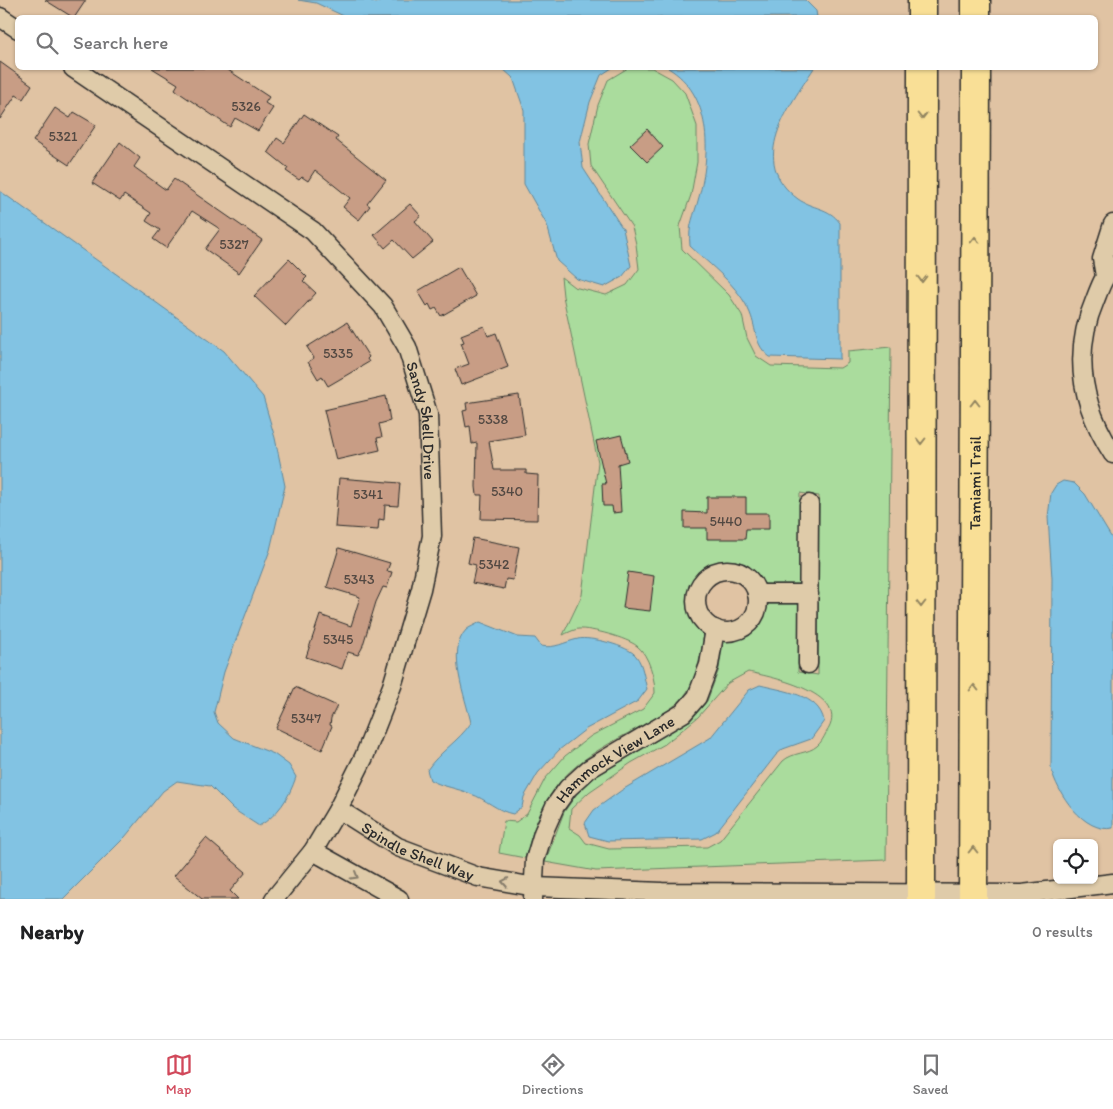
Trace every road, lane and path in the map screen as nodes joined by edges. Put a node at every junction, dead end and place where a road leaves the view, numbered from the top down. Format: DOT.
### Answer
graph roads {
  1 [pos="922,0"];
  2 [pos="976,0"];
  3 [pos="922,15"];
  4 [pos="976,15"];
  5 [pos="0,17"];
  6 [pos="15,27"];
  7 [pos="76,70"];
  8 [pos="922,70"];
  9 [pos="976,70"];
  10 [pos="1113,224"];
  11 [pos="1109,271"];
  12 [pos="1113,454"];
  13 [pos="809,504"];
  14 [pos="758,594"];
  15 [pos="809,594"];
  16 [pos="715,629"];
  17 [pos="808,664"];
  18 [pos="338,809"];
  19 [pos="313,851"];
  20 [pos="1113,883"];
  21 [pos="534,893"];
  22 [pos="921,896"];
  23 [pos="973,896"];
  24 [pos="274,899"];
  25 [pos="399,899"];
  1 -- 3 [label="main road"];
  2 -- 4 [label="main road"];
  5 -- 6 [label="street"];
  7 -- 18 [label="street, Sandy Shell Drive"];
  8 -- 22 [label="main road, one-way"];
  23 -- 9 [label="main road, Tamiami Trail, one-way"];
  10 -- 11 [label="street"];
  11 -- 12 [label="street"];
  13 -- 15 [label="street"];
  14 -- 15 [label="street"];
  14 -- 16 [label="street"];
  14 -- 16 [label="street"];
  15 -- 17 [label="street"];
  16 -- 21 [label="street, Hammock View Lane"];
  18 -- 19 [label="street, Sandy Shell Drive"];
  21 -- 18 [label="street, Spindle Shell Way, one-way"];
  19 -- 24 [label="street, Sandy Shell Drive"];
  19 -- 25 [label="street, one-way"];
  20 -- 23 [label="street, Spindle Shell Way"];
  21 -- 22 [label="street, Spindle Shell Way"];
  22 -- 23 [label="street, Spindle Shell Way"];
}
